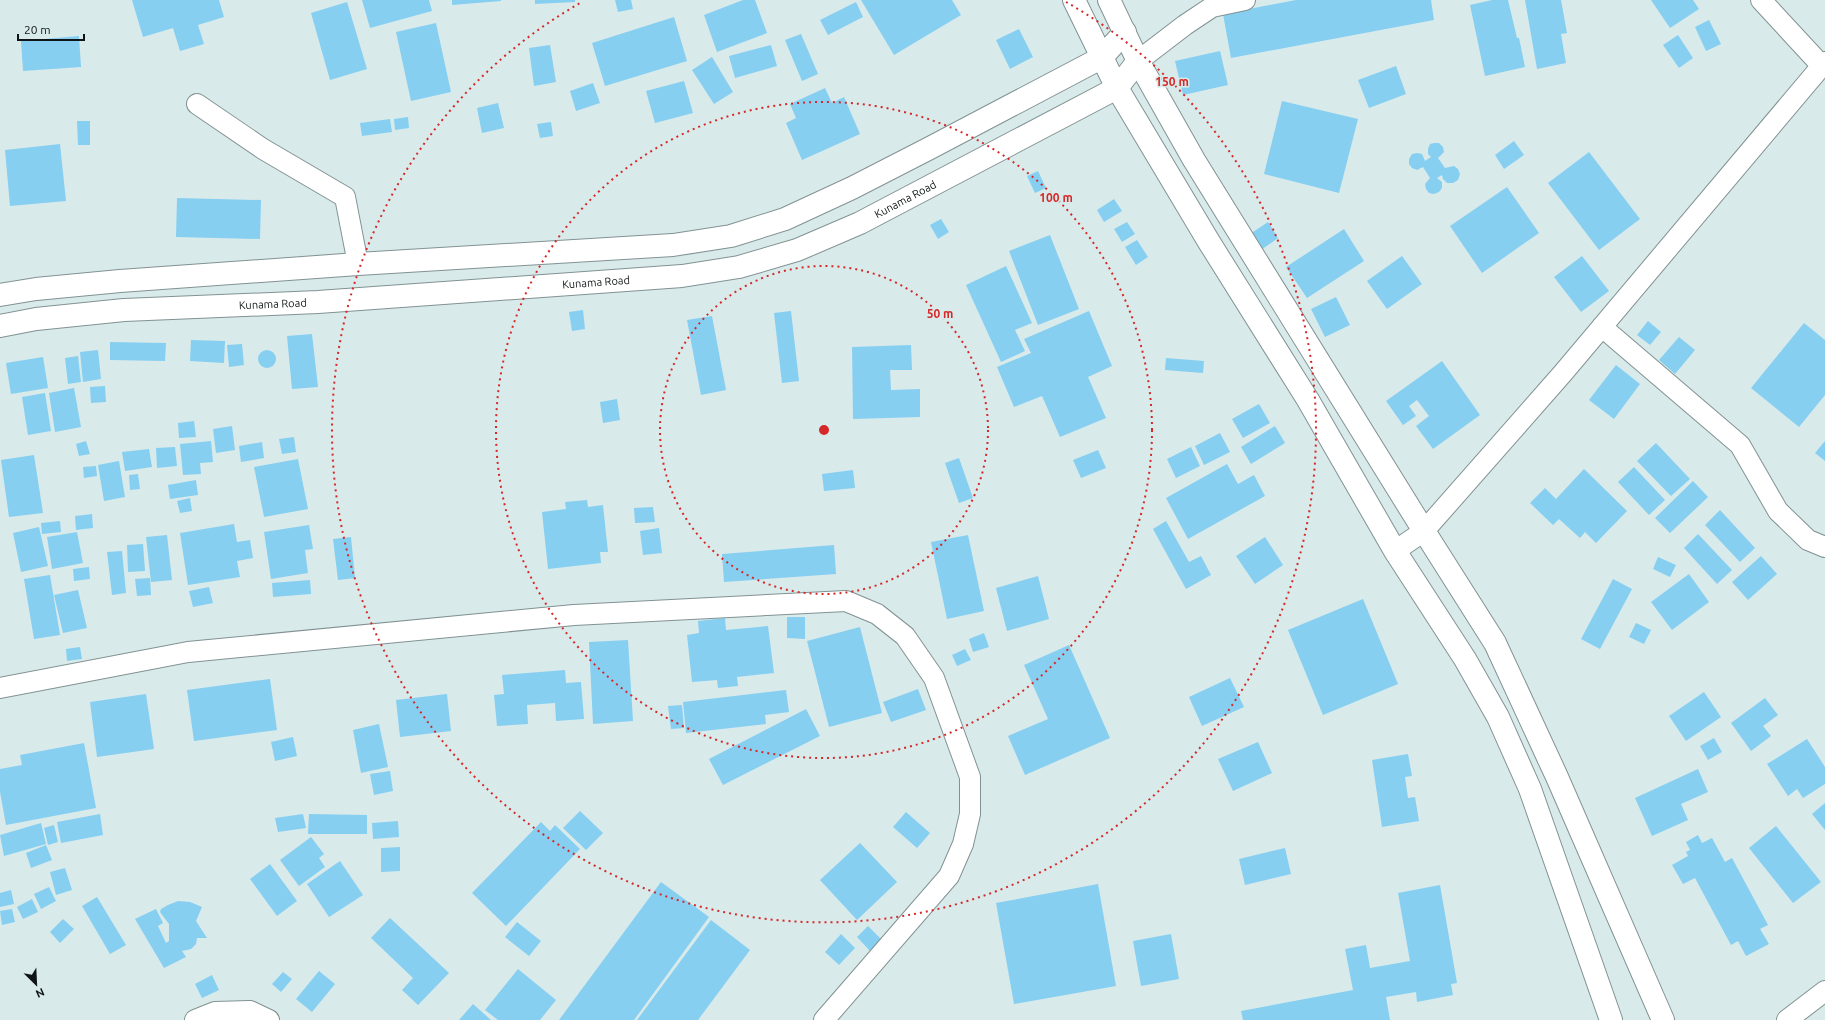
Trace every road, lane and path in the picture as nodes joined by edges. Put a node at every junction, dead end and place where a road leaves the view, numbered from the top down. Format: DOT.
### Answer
graph roads {
  1 [pos="1074,0"];
  2 [pos="1109,0"];
  3 [pos="1245,0"];
  4 [pos="1762,0"];
  5 [pos="1125,32"];
  6 [pos="1101,58"];
  7 [pos="1138,61"];
  8 [pos="1823,64"];
  9 [pos="1117,88"];
  10 [pos="197,104"];
  11 [pos="358,264"];
  12 [pos="0,295"];
  13 [pos="0,326"];
  14 [pos="1602,327"];
  15 [pos="1424,532"];
  16 [pos="1825,547"];
  17 [pos="1395,551"];
  18 [pos="0,688"];
  19 [pos="1825,991"];
  20 [pos="195,1020"];
  21 [pos="269,1020"];
  22 [pos="824,1020"];
  23 [pos="1612,1020"];
  24 [pos="1662,1020"];
  25 [pos="1787,1020"];
  1 -- 6 [label="main road"];
  2 -- 5 [label="main road"];
  3 -- 7 [label="street"];
  4 -- 8 [label="street"];
  5 -- 6 [label="main road"];
  5 -- 7 [label="main road"];
  6 -- 9 [label="main road"];
  6 -- 11 [label="main road"];
  7 -- 9 [label="main road, Kunama Road"];
  7 -- 15 [label="main road"];
  8 -- 14 [label="street"];
  9 -- 13 [label="main road, Kunama Road"];
  9 -- 17 [label="main road"];
  10 -- 11 [label="street"];
  11 -- 12 [label="main road"];
  14 -- 15 [label="street"];
  14 -- 16 [label="street"];
  15 -- 17 [label="street"];
  15 -- 24 [label="main road"];
  17 -- 23 [label="main road"];
  18 -- 22 [label="street"];
  19 -- 25 [label="street"];
  20 -- 21 [label="street"];
}
